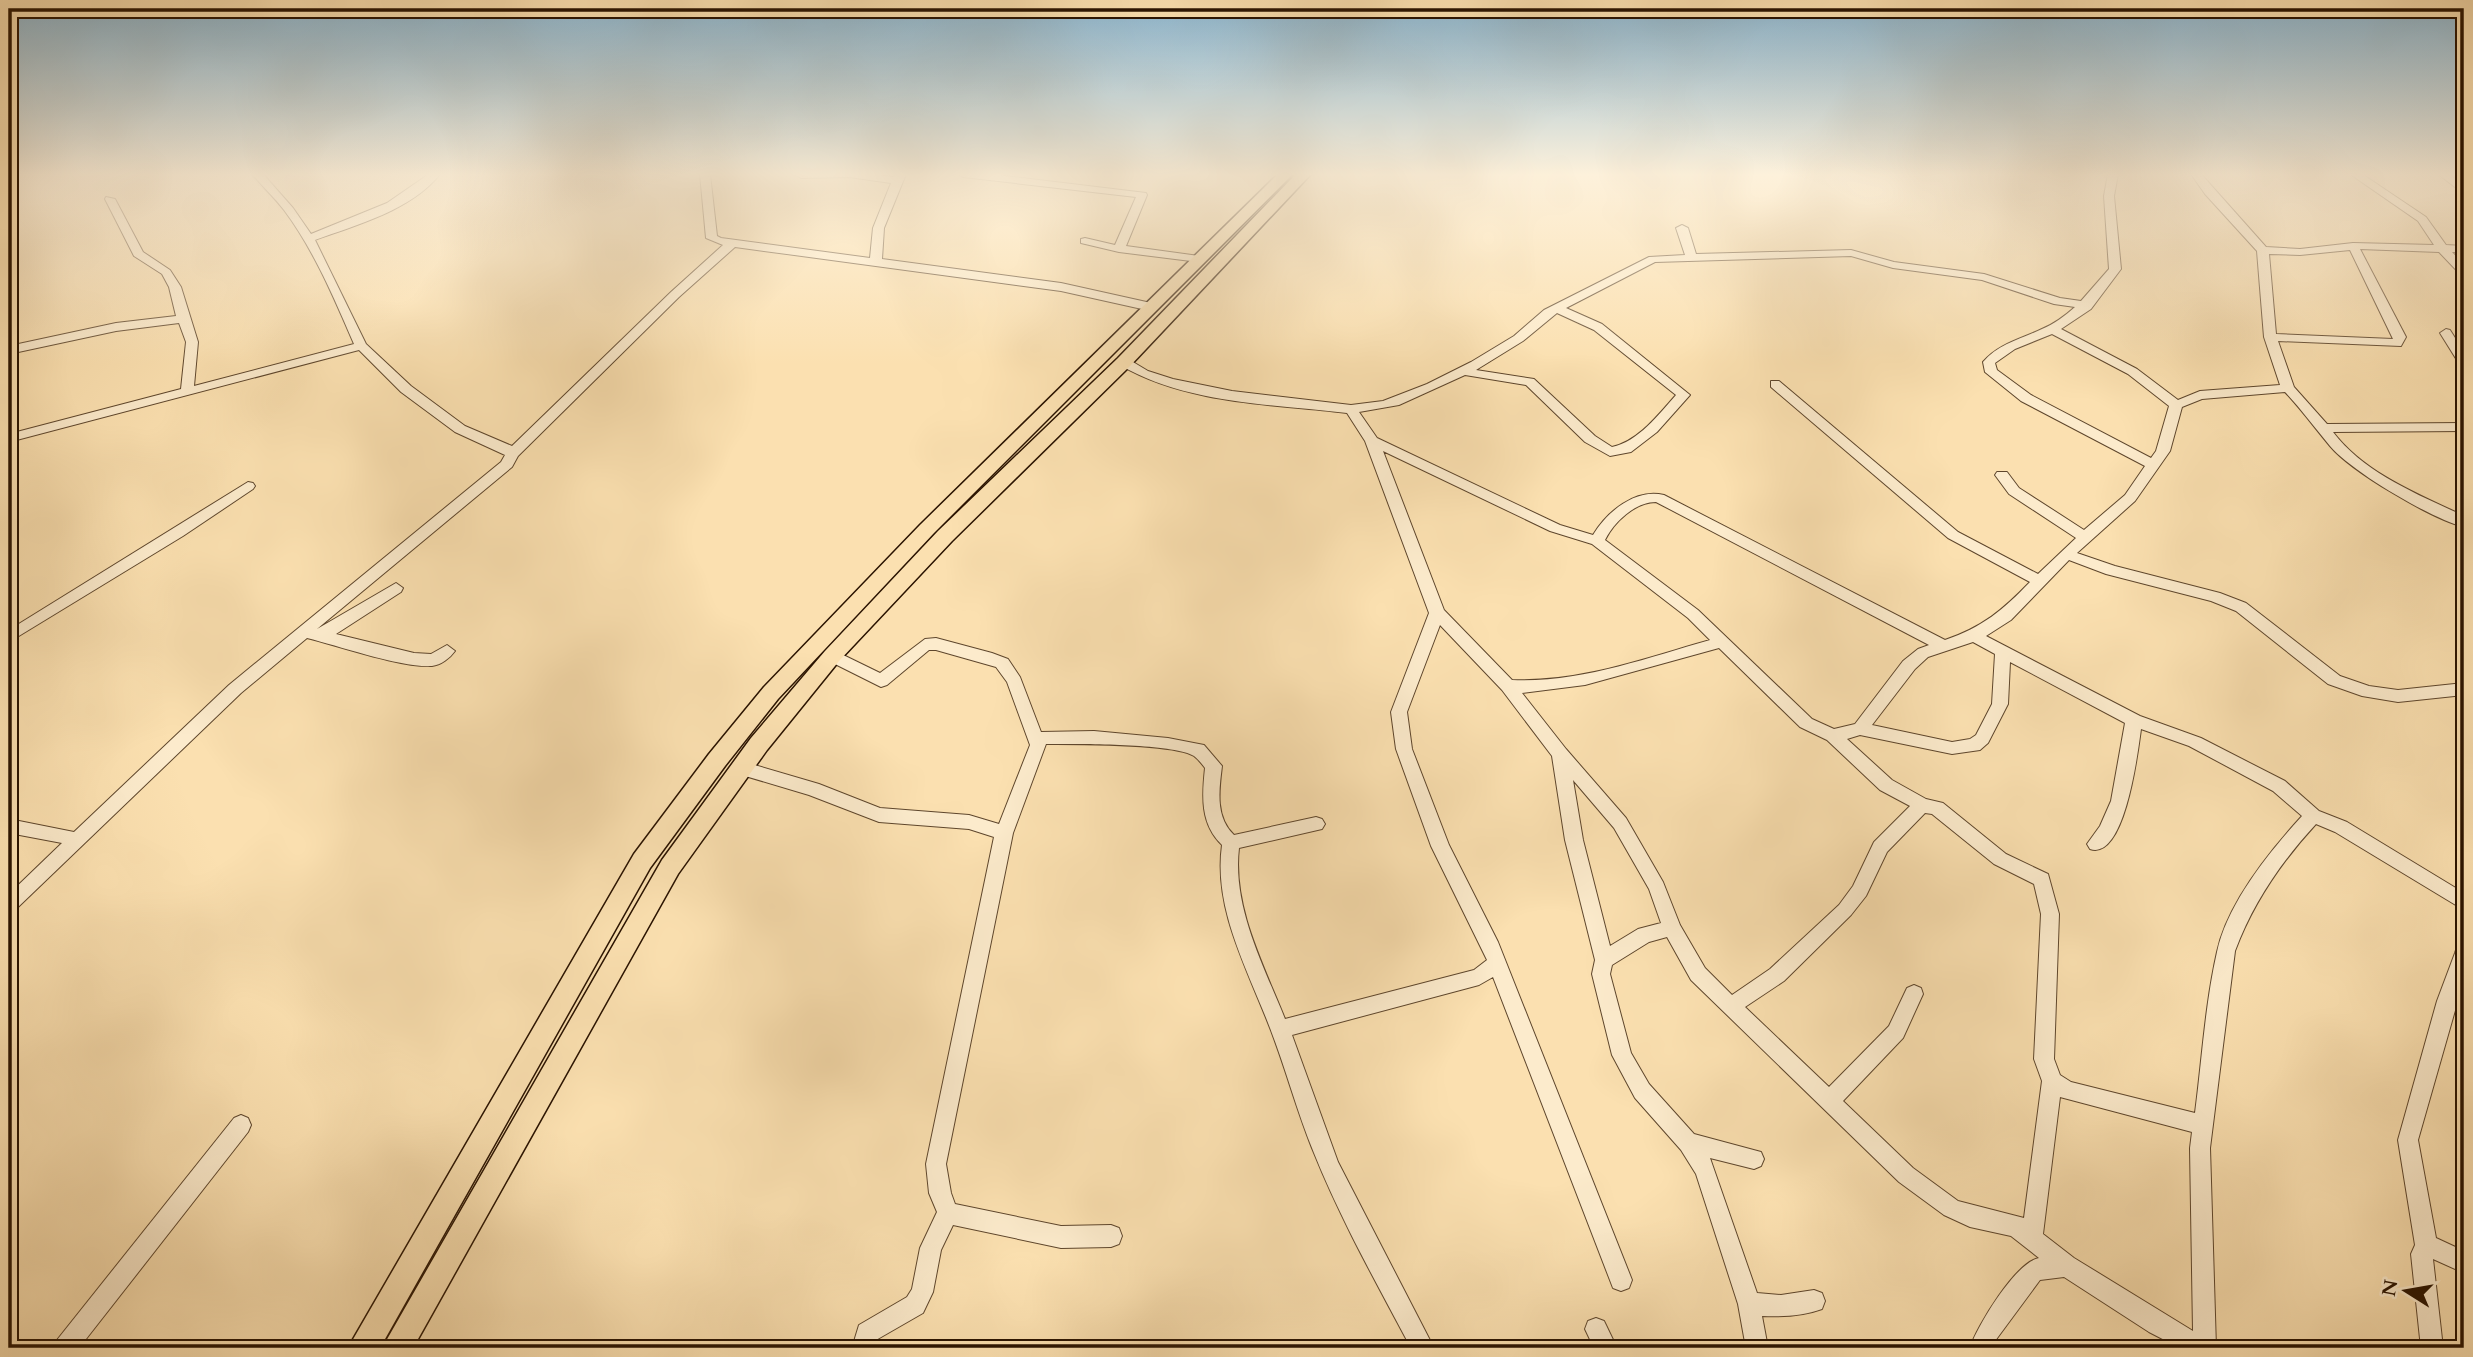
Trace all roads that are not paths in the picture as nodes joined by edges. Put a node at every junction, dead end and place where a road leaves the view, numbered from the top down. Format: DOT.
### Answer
graph roads {
  1 [pos="130,237"];
  2 [pos="312,237"];
  3 [pos="712,237"];
  4 [pos="875,237"];
  5 [pos="1124,237"];
  6 [pos="1221,237"];
  7 [pos="1243,237"];
  8 [pos="1685,237"];
  9 [pos="2112,237"];
  10 [pos="2251,237"];
  11 [pos="2435,237"];
  12 [pos="308,239"];
  13 [pos="1085,241"];
  14 [pos="732,243"];
  15 [pos="2353,246"];
  16 [pos="1119,249"];
  17 [pos="2443,249"];
  18 [pos="2464,249"];
  19 [pos="2263,250"];
  20 [pos="1691,257"];
  21 [pos="1199,259"];
  22 [pos="876,263"];
  23 [pos="2464,272"];
  24 [pos="2087,306"];
  25 [pos="1151,307"];
  26 [pos="1558,309"];
  27 [pos="183,319"];
  28 [pos="2052,329"];
  29 [pos="2446,333"];
  30 [pos="2270,337"];
  31 [pos="361,346"];
  32 [pos="9,350"];
  33 [pos="1124,362"];
  34 [pos="2464,362"];
  35 [pos="1461,371"];
  36 [pos="1775,384"];
  37 [pos="2288,388"];
  38 [pos="187,390"];
  39 [pos="2176,405"];
  40 [pos="1351,409"];
  41 [pos="2324,428"];
  42 [pos="2464,428"];
  43 [pos="9,438"];
  44 [pos="1372,441"];
  45 [pos="512,454"];
  46 [pos="2152,464"];
  47 [pos="2002,475"];
  48 [pos="248,486"];
  49 [pos="2464,522"];
  50 [pos="2085,537"];
  51 [pos="1597,541"];
  52 [pos="2066,554"];
  53 [pos="2039,580"];
  54 [pos="396,588"];
  55 [pos="1437,613"];
  56 [pos="303,631"];
  57 [pos="321,636"];
  58 [pos="1974,636"];
  59 [pos="9,637"];
  60 [pos="1721,642"];
  61 [pos="1944,646"];
  62 [pos="447,651"];
  63 [pos="2003,653"];
  64 [pos="832,656"];
  65 [pos="795,682"];
  66 [pos="1508,686"];
  67 [pos="2461,695"];
  68 [pos="2134,720"];
  69 [pos="1860,729"];
  70 [pos="1833,736"];
  71 [pos="1036,738"];
  72 [pos="1560,754"];
  73 [pos="741,768"];
  74 [pos="1922,804"];
  75 [pos="2313,816"];
  76 [pos="1316,824"];
  77 [pos="9,826"];
  78 [pos="1004,833"];
  79 [pos="76,839"];
  80 [pos="1231,843"];
  81 [pos="2096,844"];
  82 [pos="2464,902"];
  83 [pos="9,905"];
  84 [pos="1672,928"];
  85 [pos="2464,953"];
  86 [pos="1604,960"];
  87 [pos="1496,964"];
  88 [pos="1479,977"];
  89 [pos="1504,985"];
  90 [pos="1914,995"];
  91 [pos="1733,1005"];
  92 [pos="1280,1029"];
  93 [pos="2052,1081"];
  94 [pos="1830,1100"];
  95 [pos="241,1125"];
  96 [pos="2203,1125"];
  97 [pos="1688,1143"];
  98 [pos="1754,1159"];
  99 [pos="948,1213"];
  100 [pos="1111,1236"];
  101 [pos="2032,1236"];
  102 [pos="2426,1245"];
  103 [pos="2464,1262"];
  104 [pos="2066,1266"];
  105 [pos="1621,1280"];
  106 [pos="1814,1301"];
  107 [pos="1749,1304"];
  108 [pos="65,1348"];
  109 [pos="363,1348"];
  110 [pos="397,1348"];
  111 [pos="863,1348"];
  112 [pos="1423,1348"];
  113 [pos="1758,1348"];
  114 [pos="1981,1348"];
  115 [pos="2203,1348"];
  116 [pos="2432,1348"];
  1 -- 27 [label="street"];
  2 -- 12 [label="street"];
  3 -- 14 [label="street"];
  4 -- 22 [label="street"];
  5 -- 16 [label="street"];
  6 -- 21 [label="main road"];
  7 -- 33 [label="main road"];
  8 -- 20 [label="street"];
  9 -- 24 [label="street"];
  10 -- 19 [label="street"];
  11 -- 17 [label="street"];
  12 -- 31 [label="street"];
  13 -- 16 [label="street"];
  14 -- 22 [label="street"];
  14 -- 45 [label="street"];
  15 -- 17 [label="street"];
  15 -- 19 [label="street"];
  15 -- 30 [label="street"];
  16 -- 21 [label="street"];
  17 -- 18 [label="street"];
  17 -- 23 [label="street"];
  19 -- 30 [label="street"];
  20 -- 24 [label="street"];
  20 -- 26 [label="street"];
  21 -- 25 [label="main road"];
  22 -- 25 [label="street"];
  24 -- 28 [label="street"];
  25 -- 65 [label="main road"];
  26 -- 35 [label="street"];
  26 -- 35 [label="street"];
  27 -- 32 [label="street"];
  27 -- 38 [label="street"];
  28 -- 39 [label="street"];
  28 -- 46 [label="street"];
  29 -- 34 [label="street"];
  30 -- 37 [label="street"];
  31 -- 38 [label="street"];
  31 -- 45 [label="street"];
  33 -- 40 [label="street"];
  33 -- 64 [label="main road"];
  35 -- 40 [label="street"];
  36 -- 53 [label="street"];
  37 -- 39 [label="street"];
  37 -- 41 [label="street"];
  38 -- 43 [label="street"];
  39 -- 46 [label="street"];
  40 -- 44 [label="street"];
  41 -- 42 [label="street"];
  41 -- 49 [label="street"];
  44 -- 51 [label="street"];
  44 -- 55 [label="street"];
  45 -- 56 [label="street"];
  46 -- 50 [label="street"];
  47 -- 50 [label="street"];
  48 -- 59 [label="street"];
  50 -- 52 [label="street"];
  51 -- 60 [label="street"];
  51 -- 61 [label="street"];
  52 -- 53 [label="street"];
  52 -- 67 [label="street"];
  53 -- 58 [label="street"];
  54 -- 57 [label="street"];
  55 -- 66 [label="street"];
  55 -- 87 [label="street"];
  56 -- 57 [label="street"];
  56 -- 79 [label="street"];
  57 -- 62 [label="street"];
  58 -- 61 [label="street"];
  58 -- 63 [label="street"];
  60 -- 66 [label="street"];
  60 -- 70 [label="street"];
  61 -- 69 [label="street"];
  63 -- 68 [label="street"];
  63 -- 69 [label="street"];
  64 -- 65 [label="main road"];
  64 -- 71 [label="street"];
  65 -- 73 [label="main road"];
  65 -- 109 [label="main road"];
  66 -- 72 [label="street"];
  68 -- 75 [label="street"];
  68 -- 81 [label="street"];
  69 -- 70 [label="street"];
  70 -- 74 [label="street"];
  71 -- 78 [label="street"];
  71 -- 80 [label="street"];
  72 -- 84 [label="street"];
  72 -- 86 [label="street"];
  73 -- 78 [label="street"];
  73 -- 110 [label="main road"];
  74 -- 91 [label="street"];
  74 -- 93 [label="street"];
  75 -- 82 [label="street"];
  75 -- 96 [label="street"];
  76 -- 80 [label="street"];
  77 -- 79 [label="street"];
  78 -- 99 [label="street"];
  79 -- 83 [label="street"];
  80 -- 92 [label="street"];
  84 -- 86 [label="street"];
  84 -- 91 [label="street"];
  85 -- 102 [label="street"];
  86 -- 97 [label="street"];
  87 -- 88 [label="street"];
  87 -- 89 [label="street"];
  88 -- 89 [label="street"];
  88 -- 92 [label="street"];
  89 -- 105 [label="street"];
  90 -- 94 [label="street"];
  91 -- 94 [label="street"];
  92 -- 112 [label="street"];
  93 -- 96 [label="street"];
  93 -- 101 [label="street"];
  94 -- 101 [label="street"];
  95 -- 108 [label="street"];
  96 -- 115 [label="street"];
  97 -- 98 [label="street"];
  97 -- 107 [label="street"];
  99 -- 100 [label="street"];
  99 -- 111 [label="street"];
  101 -- 104 [label="street"];
  102 -- 103 [label="street"];
  102 -- 116 [label="street"];
  104 -- 114 [label="street"];
  104 -- 115 [label="street"];
  106 -- 107 [label="street"];
  107 -- 113 [label="street"];
}
